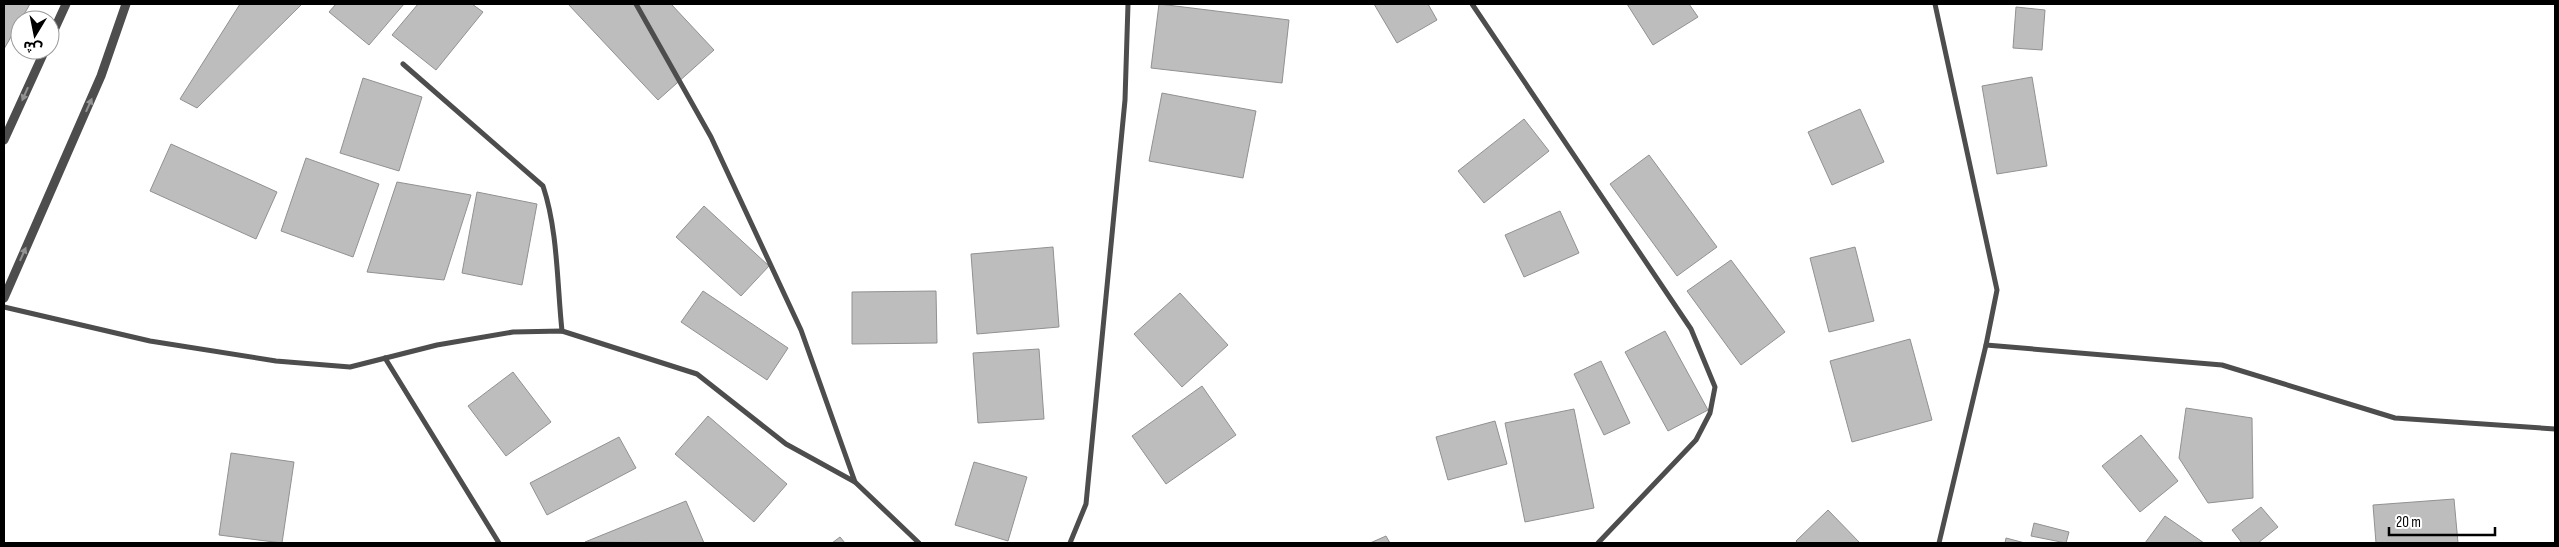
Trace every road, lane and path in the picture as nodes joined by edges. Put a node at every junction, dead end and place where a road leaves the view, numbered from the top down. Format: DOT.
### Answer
graph roads {
  1 [pos="66,4"];
  2 [pos="126,4"];
  3 [pos="636,4"];
  4 [pos="1128,4"];
  5 [pos="1472,4"];
  6 [pos="1935,4"];
  7 [pos="60,17"];
  8 [pos="40,60"];
  9 [pos="403,64"];
  10 [pos="4,140"];
  11 [pos="4,298"];
  12 [pos="4,307"];
  13 [pos="562,331"];
  14 [pos="1986,345"];
  15 [pos="385,358"];
  16 [pos="2555,429"];
  17 [pos="854,482"];
  18 [pos="499,543"];
  19 [pos="919,543"];
  20 [pos="1070,543"];
  21 [pos="1598,543"];
  22 [pos="1938,543"];
  1 -- 7 [label="street"];
  11 -- 2 [label="street, one-way"];
  3 -- 17 [label="street"];
  4 -- 20 [label="street"];
  5 -- 21 [label="street"];
  6 -- 14 [label="street"];
  8 -- 10 [label="street, one-way"];
  9 -- 13 [label="street"];
  12 -- 15 [label="street"];
  13 -- 15 [label="street"];
  13 -- 17 [label="street"];
  14 -- 16 [label="street"];
  14 -- 22 [label="street"];
  15 -- 18 [label="street"];
  17 -- 19 [label="street"];
}
